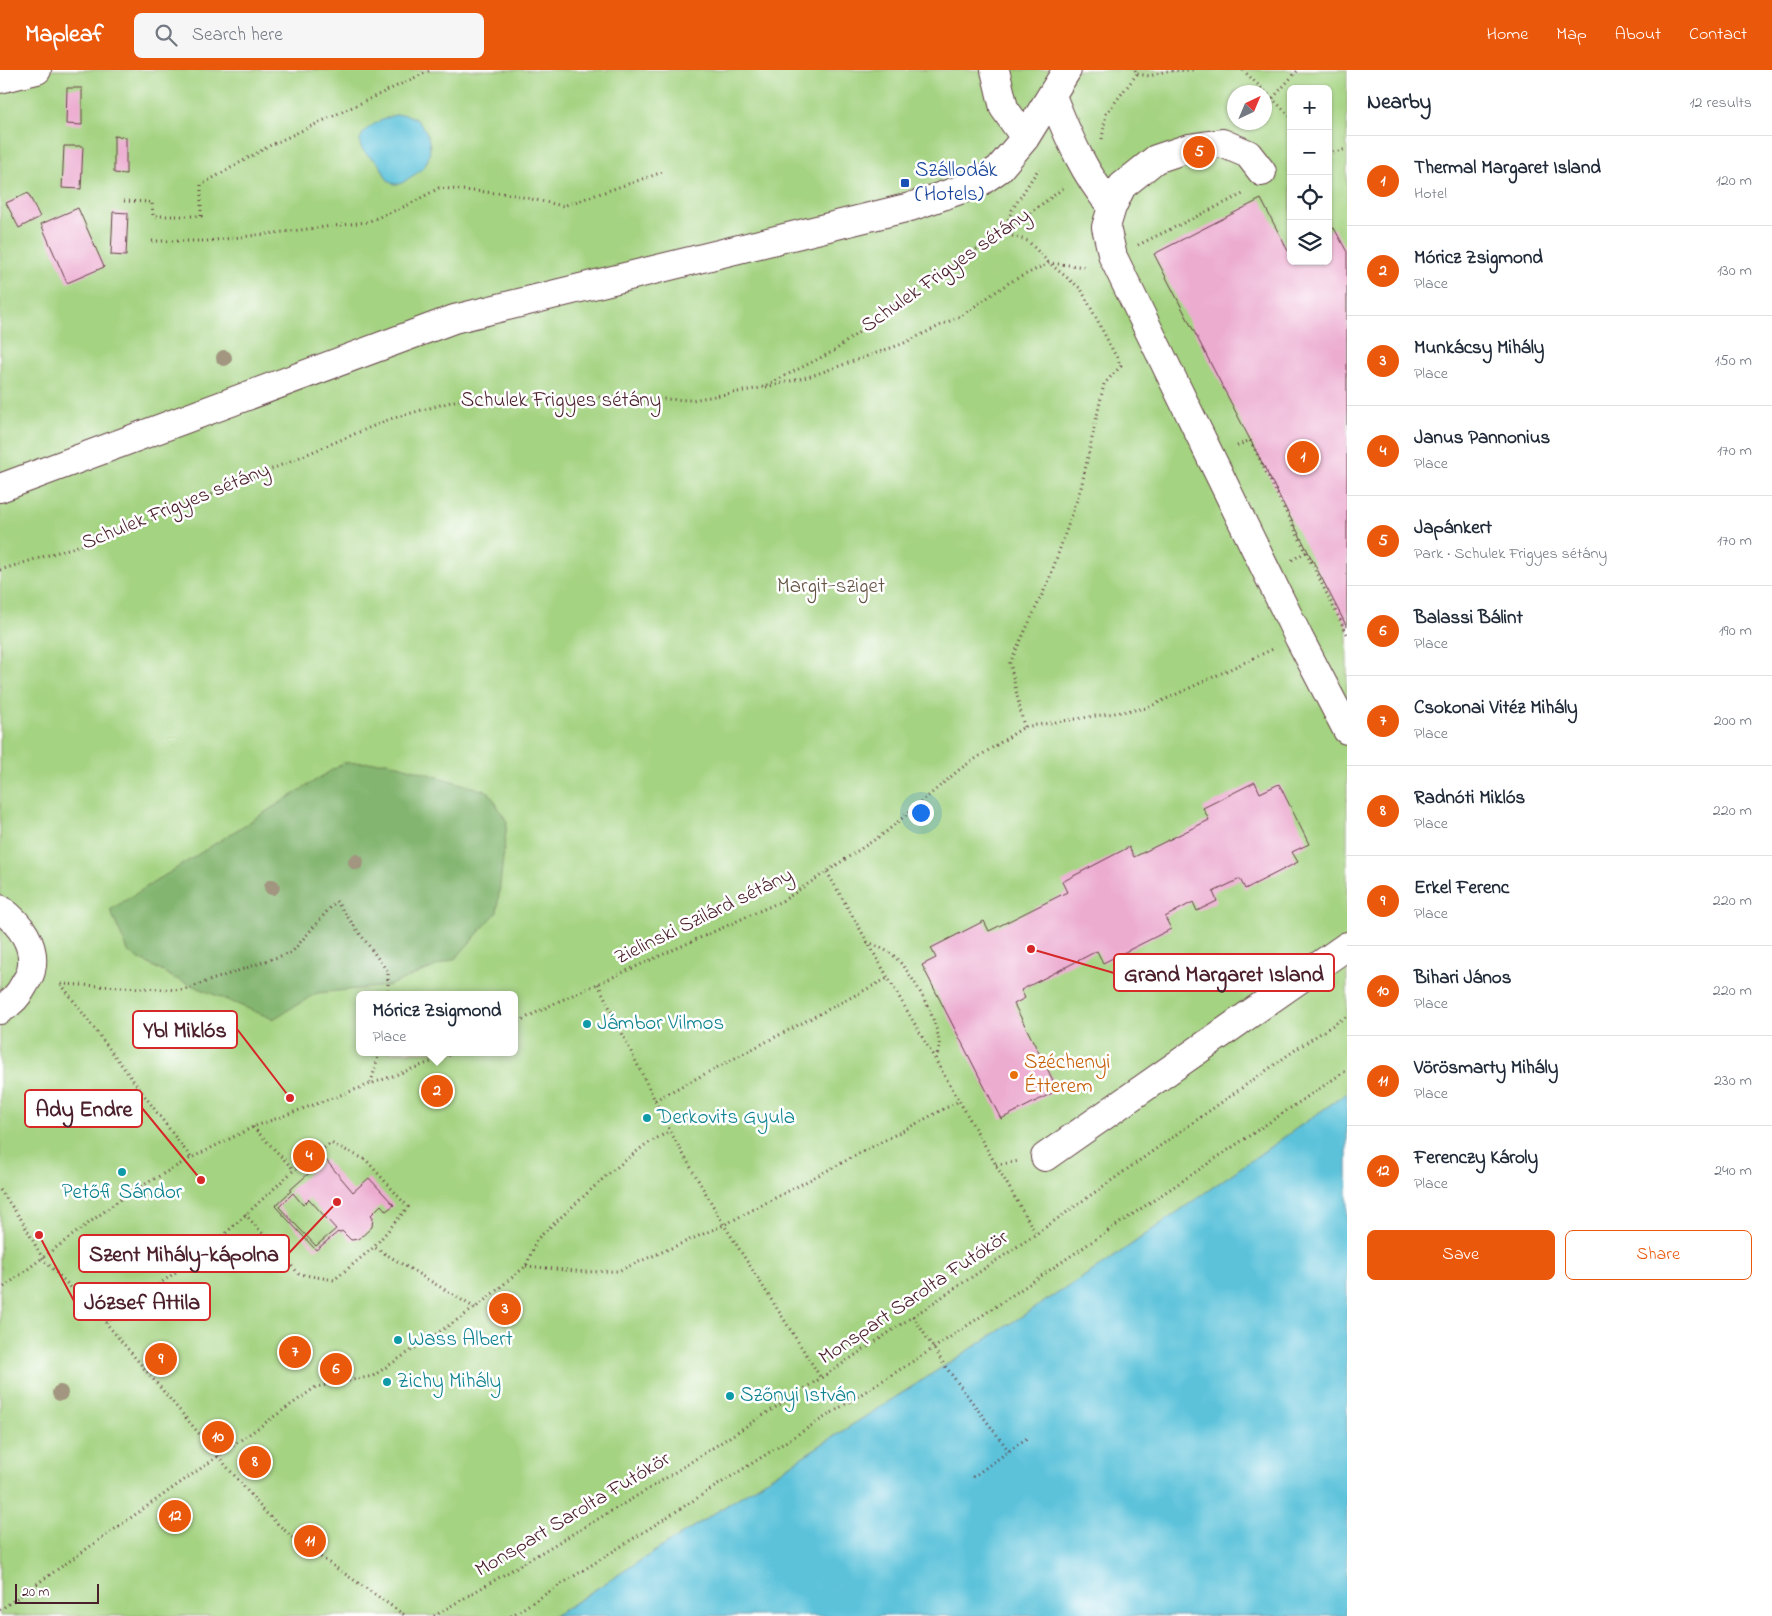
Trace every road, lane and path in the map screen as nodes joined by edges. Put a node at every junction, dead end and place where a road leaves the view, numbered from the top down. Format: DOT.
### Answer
graph roads {
  1 [pos="36,70"];
  2 [pos="431,70"];
  3 [pos="995,70"];
  4 [pos="1067,70"];
  5 [pos="1194,70"];
  6 [pos="1243,70"];
  7 [pos="1298,70"];
  8 [pos="1136,72"];
  9 [pos="0,79"];
  10 [pos="1052,96"];
  11 [pos="1273,98"];
  12 [pos="1287,113"];
  13 [pos="1106,114"];
  14 [pos="1065,129"];
  15 [pos="1025,138"];
  16 [pos="1347,149"];
  17 [pos="1332,152"];
  18 [pos="1086,171"];
  19 [pos="663,172"];
  20 [pos="1254,182"];
  21 [pos="124,201"];
  22 [pos="1112,207"];
  23 [pos="1003,233"];
  24 [pos="152,241"];
  25 [pos="1113,257"];
  26 [pos="1050,263"];
  27 [pos="761,388"];
  28 [pos="1212,459"];
  29 [pos="0,488"];
  30 [pos="0,570"];
  31 [pos="1347,634"];
  32 [pos="1299,638"];
  33 [pos="1024,727"];
  34 [pos="1347,730"];
  35 [pos="826,872"];
  36 [pos="0,909"];
  37 [pos="867,942"];
  38 [pos="1347,946"];
  39 [pos="56,977"];
  40 [pos="888,978"];
  41 [pos="61,984"];
  42 [pos="598,984"];
  43 [pos="388,991"];
  44 [pos="0,1010"];
  45 [pos="1347,1016"];
  46 [pos="518,1022"];
  47 [pos="378,1056"];
  48 [pos="447,1056"];
  49 [pos="936,1062"];
  50 [pos="1347,1070"];
  51 [pos="371,1084"];
  52 [pos="655,1100"];
  53 [pos="959,1101"];
  54 [pos="252,1127"];
  55 [pos="670,1131"];
  56 [pos="1044,1157"];
  57 [pos="191,1158"];
  58 [pos="294,1170"];
  59 [pos="0,1190"];
  60 [pos="245,1214"];
  61 [pos="724,1225"];
  62 [pos="1036,1234"];
  63 [pos="374,1247"];
  64 [pos="43,1259"];
  65 [pos="526,1266"];
  66 [pos="0,1290"];
  67 [pos="475,1308"];
  68 [pos="914,1316"];
  69 [pos="106,1323"];
  70 [pos="934,1348"];
  71 [pos="821,1378"];
  72 [pos="1028,1438"];
  73 [pos="1009,1451"];
  74 [pos="219,1456"];
  75 [pos="973,1477"];
  76 [pos="0,1610"];
  77 [pos="406,1616"];
  78 [pos="434,1616"];
  79 [pos="511,1616"];
  1 -- 9 [label="street"];
  2 -- 21 [label="path"];
  3 -- 15 [label="street"];
  4 -- 10 [label="street"];
  5 -- 8 [label="path"];
  6 -- 11 [label="path"];
  7 -- 11 [label="path"];
  8 -- 13 [label="path"];
  10 -- 14 [label="street"];
  10 -- 15 [label="street"];
  11 -- 12 [label="path"];
  14 -- 18 [label="street"];
  14 -- 23 [label="path"];
  15 -- 29 [label="street"];
  16 -- 17 [label="path"];
  18 -- 22 [label="street"];
  18 -- 23 [label="path, Schulek Frigyes sétány"];
  19 -- 24 [label="path"];
  20 -- 22 [label="street"];
  20 -- 25 [label="path"];
  22 -- 25 [label="street"];
  23 -- 26 [label="path"];
  23 -- 27 [label="path, Schulek Frigyes sétány"];
  25 -- 26 [label="path"];
  25 -- 28 [label="street"];
  26 -- 27 [label="path"];
  26 -- 33 [label="path"];
  27 -- 30 [label="path, Schulek Frigyes sétány"];
  28 -- 31 [label="path"];
  28 -- 32 [label="street"];
  32 -- 33 [label="path, Zielinski Szilárd sétány"];
  32 -- 34 [label="street"];
  33 -- 35 [label="path, Zielinski Szilárd sétány"];
  35 -- 37 [label="path"];
  35 -- 42 [label="path, Zielinski Szilárd sétány"];
  36 -- 44 [label="street"];
  37 -- 40 [label="path"];
  37 -- 49 [label="path"];
  38 -- 56 [label="street"];
  39 -- 41 [label="path"];
  40 -- 49 [label="path"];
  40 -- 52 [label="path"];
  41 -- 43 [label="path"];
  41 -- 57 [label="path"];
  42 -- 46 [label="path, Zielinski Szilárd sétány"];
  42 -- 52 [label="path"];
  45 -- 62 [label="path, Monspart Sarolta Futókör"];
  47 -- 51 [label="path"];
  48 -- 51 [label="path"];
  49 -- 53 [label="path"];
  50 -- 70 [label="path"];
  51 -- 54 [label="path"];
  52 -- 55 [label="path"];
  53 -- 61 [label="path"];
  53 -- 62 [label="path"];
  54 -- 57 [label="path"];
  54 -- 58 [label="path"];
  55 -- 61 [label="path"];
  55 -- 65 [label="path"];
  57 -- 64 [label="path"];
  58 -- 60 [label="path"];
  58 -- 63 [label="path"];
  59 -- 64 [label="path"];
  60 -- 63 [label="path"];
  60 -- 69 [label="path"];
  61 -- 65 [label="path"];
  61 -- 71 [label="path"];
  62 -- 68 [label="path, Monspart Sarolta Futókör"];
  63 -- 67 [label="path"];
  64 -- 66 [label="path"];
  64 -- 69 [label="path"];
  65 -- 67 [label="path"];
  67 -- 74 [label="path"];
  68 -- 70 [label="path"];
  68 -- 71 [label="path, Monspart Sarolta Futókör"];
  69 -- 74 [label="path"];
  70 -- 73 [label="path"];
  70 -- 79 [label="path"];
  71 -- 78 [label="path, Monspart Sarolta Futókör"];
  72 -- 73 [label="path"];
  73 -- 75 [label="path"];
  74 -- 76 [label="path"];
  74 -- 77 [label="path"];
}
